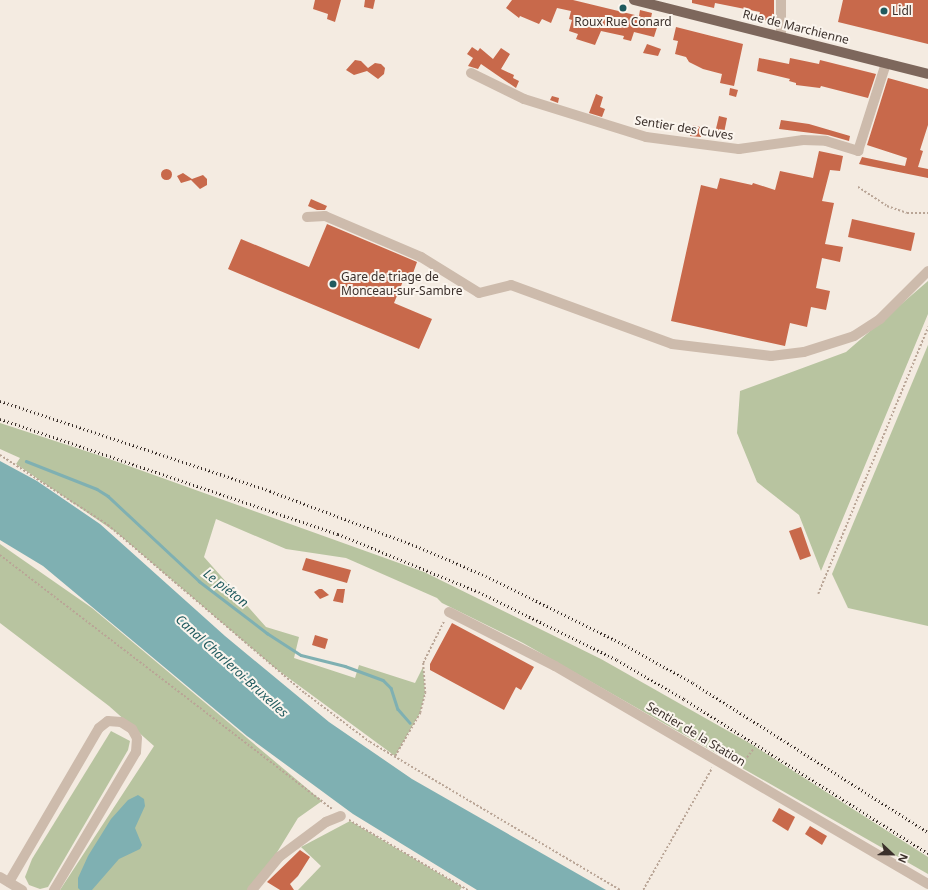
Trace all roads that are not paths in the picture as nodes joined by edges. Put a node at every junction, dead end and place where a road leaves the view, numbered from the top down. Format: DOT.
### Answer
graph roads {
  1 [pos="634,0"];
  2 [pos="782,0"];
  3 [pos="781,36"];
  4 [pos="886,63"];
  5 [pos="471,73"];
  6 [pos="928,74"];
  7 [pos="307,217"];
  8 [pos="928,271"];
  9 [pos="449,612"];
  10 [pos="341,816"];
  11 [pos="4,880"];
  12 [pos="928,884"];
  13 [pos="22,890"];
  14 [pos="54,890"];
  15 [pos="252,890"];
  1 -- 3 [label="main road, Rue de Marchienne"];
  2 -- 3 [label="street"];
  3 -- 4 [label="main road, Rue de Marchienne"];
  4 -- 5 [label="street, Sentier des Cuves"];
  4 -- 6 [label="main road, Rue de Marchienne"];
  7 -- 8 [label="street"];
  9 -- 12 [label="street, Sentier de la Station"];
  10 -- 15 [label="street"];
  11 -- 13 [label="street"];
  11 -- 14 [label="street"];
}
